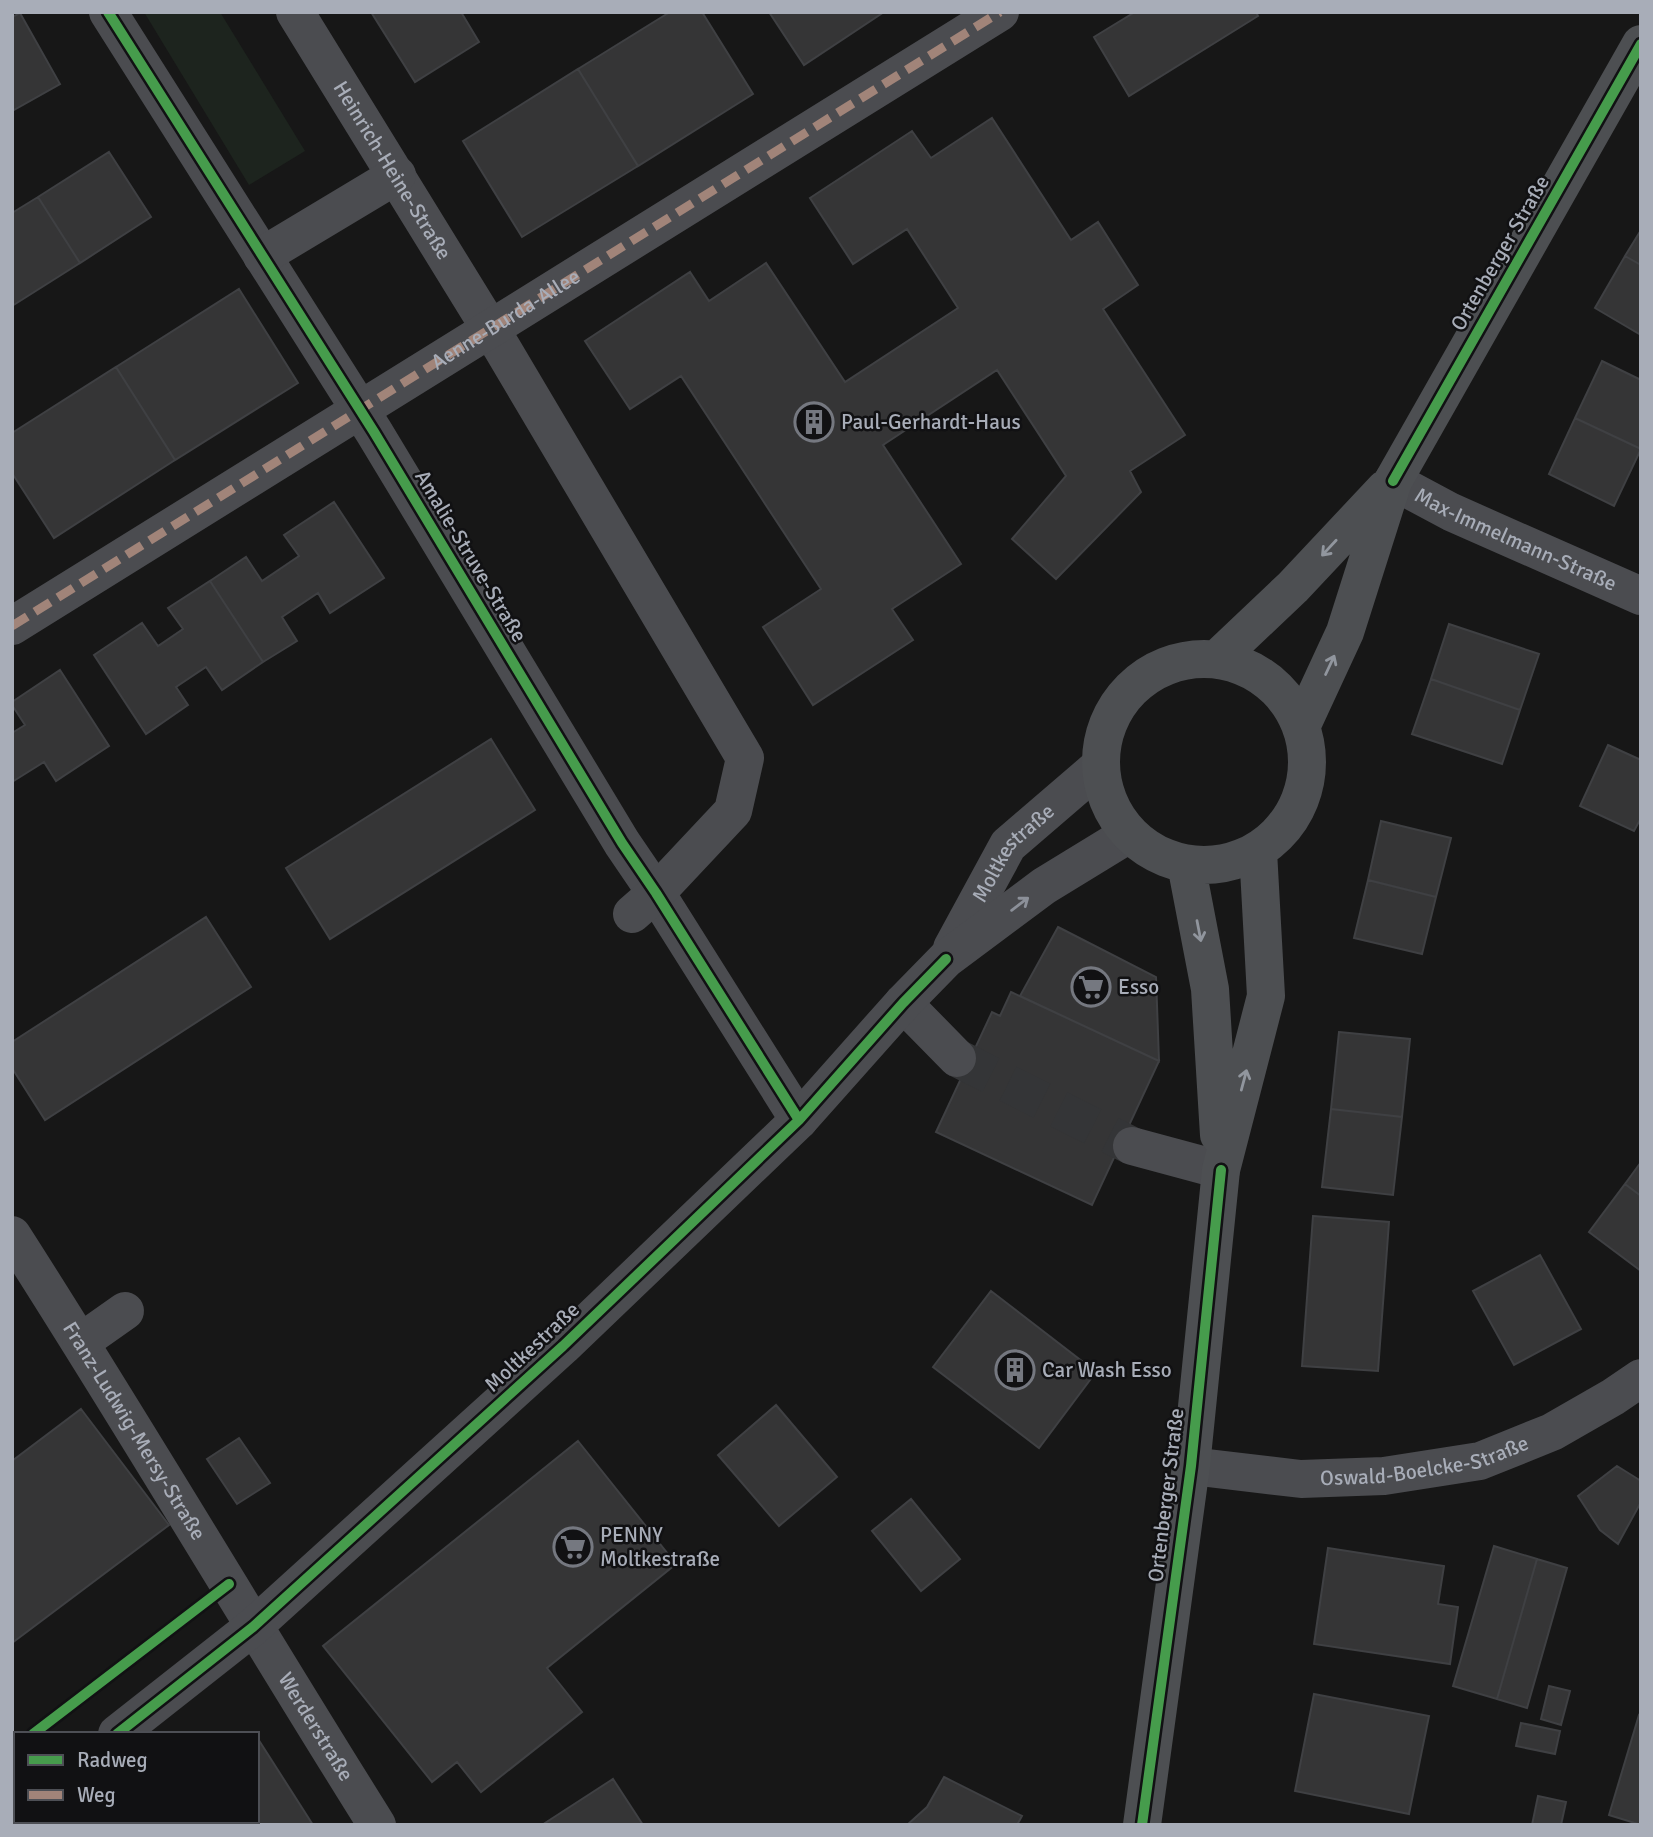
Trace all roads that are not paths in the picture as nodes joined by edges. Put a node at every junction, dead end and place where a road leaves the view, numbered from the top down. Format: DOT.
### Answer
graph roads {
  1 [pos="108,12"];
  2 [pos="295,12"];
  3 [pos="1000,12"];
  4 [pos="1641,44"];
  5 [pos="397,175"];
  6 [pos="262,256"];
  7 [pos="490,329"];
  8 [pos="360,411"];
  9 [pos="1393,481"];
  10 [pos="1641,596"];
  11 [pos="12,626"];
  12 [pos="1217,659"];
  13 [pos="1301,727"];
  14 [pos="1101,765"];
  15 [pos="1129,834"];
  16 [pos="1258,851"];
  17 [pos="1186,864"];
  18 [pos="644,904"];
  19 [pos="946,959"];
  20 [pos="903,1003"];
  21 [pos="957,1059"];
  22 [pos="799,1120"];
  23 [pos="1132,1146"];
  24 [pos="1221,1170"];
  25 [pos="12,1235"];
  26 [pos="125,1311"];
  27 [pos="80,1342"];
  28 [pos="1641,1378"];
  29 [pos="1191,1466"];
  30 [pos="253,1627"];
  31 [pos="120,1732"];
  32 [pos="377,1825"];
  33 [pos="1142,1825"];
  1 -- 6 [label="street, Amalie-Struve-Straße"];
  2 -- 5 [label="street, Heinrich-Heine-Straße"];
  3 -- 7 [label="street, Aenne-Burda-Allee"];
  4 -- 9 [label="main road, Ortenberger Straße"];
  5 -- 6 [label="street"];
  5 -- 7 [label="street, Heinrich-Heine-Straße"];
  6 -- 8 [label="street, Amalie-Struve-Straße"];
  7 -- 8 [label="street, Aenne-Burda-Allee"];
  7 -- 18 [label="street"];
  8 -- 11 [label="street, Aenne-Burda-Allee"];
  8 -- 18 [label="street, Amalie-Struve-Straße"];
  9 -- 10 [label="street, Max-Immelmann-Straße"];
  9 -- 12 [label="main road, Ortenberger Straße, one-way"];
  13 -- 9 [label="main road, Ortenberger Straße, one-way"];
  12 -- 13 [label="main road"];
  12 -- 14 [label="main road"];
  13 -- 16 [label="main road"];
  14 -- 15 [label="main road"];
  14 -- 19 [label="street, Moltkestraße"];
  15 -- 17 [label="main road"];
  19 -- 15 [label="street, Moltkestraße, one-way"];
  16 -- 17 [label="main road"];
  24 -- 16 [label="main road, Ortenberger Straße, one-way"];
  17 -- 24 [label="main road, Ortenberger Straße, one-way"];
  18 -- 22 [label="street, Amalie-Struve-Straße"];
  19 -- 20 [label="street, Moltkestraße"];
  20 -- 21 [label="street"];
  20 -- 22 [label="street, Moltkestraße"];
  22 -- 30 [label="street, Moltkestraße"];
  23 -- 24 [label="street"];
  24 -- 29 [label="main road, Ortenberger Straße"];
  25 -- 27 [label="street, Franz-Ludwig-Mersy-Straße"];
  26 -- 27 [label="street"];
  27 -- 30 [label="street, Franz-Ludwig-Mersy-Straße"];
  28 -- 29 [label="street, Oswald-Boelcke-Straße"];
  29 -- 33 [label="main road, Ortenberger Straße"];
  30 -- 31 [label="street, Moltkestraße"];
  30 -- 32 [label="street, Werderstraße"];
}
